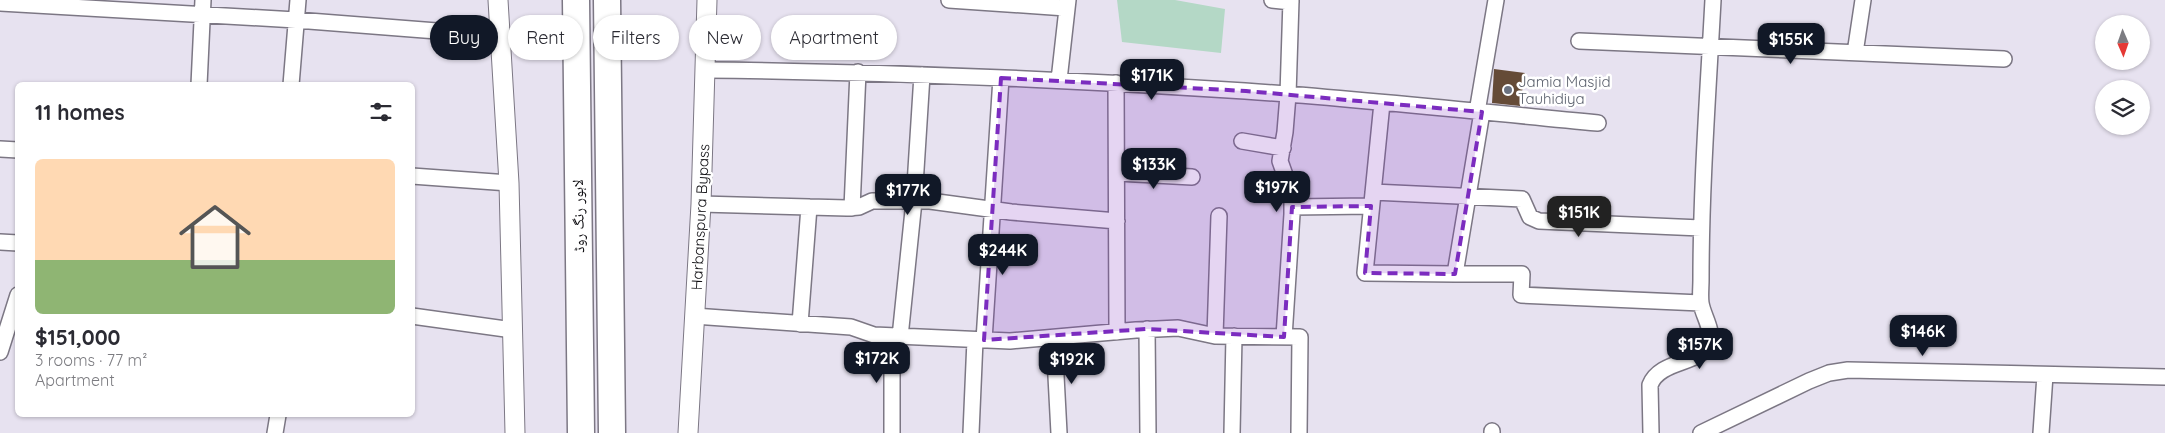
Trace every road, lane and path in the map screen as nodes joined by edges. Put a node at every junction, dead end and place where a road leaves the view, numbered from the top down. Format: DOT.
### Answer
graph roads {
  1 [pos="298,0"];
  2 [pos="498,0"];
  3 [pos="707,0"];
  4 [pos="949,0"];
  5 [pos="1272,0"];
  6 [pos="1496,0"];
  7 [pos="1713,0"];
  8 [pos="1863,0"];
  9 [pos="1291,1"];
  10 [pos="0,3"];
  11 [pos="575,3"];
  12 [pos="607,4"];
  13 [pos="1067,4"];
  14 [pos="203,7"];
  15 [pos="296,20"];
  16 [pos="501,36"];
  17 [pos="1579,41"];
  18 [pos="1711,46"];
  19 [pos="1856,52"];
  20 [pos="2004,59"];
  21 [pos="706,70"];
  22 [pos="858,72"];
  23 [pos="922,75"];
  24 [pos="1001,78"];
  25 [pos="1059,80"];
  26 [pos="199,82"];
  27 [pos="291,82"];
  28 [pos="1116,84"];
  29 [pos="1288,95"];
  30 [pos="1382,103"];
  31 [pos="1480,112"];
  32 [pos="1598,124"];
  33 [pos="1242,141"];
  34 [pos="1283,148"];
  35 [pos="0,149"];
  36 [pos="15,150"];
  37 [pos="1117,173"];
  38 [pos="415,176"];
  39 [pos="1192,177"];
  40 [pos="508,183"];
  41 [pos="1468,197"];
  42 [pos="1372,199"];
  43 [pos="914,201"];
  44 [pos="702,204"];
  45 [pos="809,207"];
  46 [pos="1292,207"];
  47 [pos="852,208"];
  48 [pos="992,209"];
  49 [pos="1219,216"];
  50 [pos="1117,222"];
  51 [pos="1701,228"];
  52 [pos="0,242"];
  53 [pos="15,243"];
  54 [pos="1454,274"];
  55 [pos="1701,303"];
  56 [pos="15,304"];
  57 [pos="415,316"];
  58 [pos="694,316"];
  59 [pos="800,324"];
  60 [pos="513,330"];
  61 [pos="1147,330"];
  62 [pos="1117,332"];
  63 [pos="896,336"];
  64 [pos="1215,336"];
  65 [pos="1234,336"];
  66 [pos="1284,337"];
  67 [pos="1054,338"];
  68 [pos="979,340"];
  69 [pos="0,352"];
  70 [pos="2045,375"];
  71 [pos="2165,377"];
  72 [pos="278,417"];
  73 [pos="275,433"];
  74 [pos="515,433"];
  75 [pos="581,433"];
  76 [pos="612,433"];
  77 [pos="688,433"];
  78 [pos="892,433"];
  79 [pos="971,433"];
  80 [pos="1059,433"];
  81 [pos="1148,433"];
  82 [pos="1232,433"];
  83 [pos="1299,433"];
  84 [pos="1651,433"];
  85 [pos="1701,433"];
  86 [pos="2040,433"];
  1 -- 15 [label="street"];
  2 -- 16 [label="street"];
  3 -- 21 [label="street, Harbanspura Bypass"];
  4 -- 13 [label="street"];
  5 -- 9 [label="street"];
  6 -- 31 [label="street"];
  7 -- 18 [label="street"];
  8 -- 19 [label="street"];
  9 -- 29 [label="street"];
  10 -- 14 [label="street"];
  11 -- 75 [label="highway, لاہور رنگ روڈ"];
  12 -- 76 [label="highway, لاہور رنگ روڈ"];
  13 -- 25 [label="street"];
  14 -- 15 [label="street"];
  14 -- 26 [label="street"];
  15 -- 16 [label="street"];
  15 -- 27 [label="street"];
  16 -- 40 [label="street"];
  17 -- 18 [label="street"];
  18 -- 19 [label="street"];
  18 -- 51 [label="street"];
  19 -- 20 [label="street"];
  21 -- 22 [label="street"];
  21 -- 44 [label="street, Harbanspura Bypass"];
  22 -- 23 [label="street"];
  22 -- 47 [label="street"];
  23 -- 24 [label="street"];
  23 -- 43 [label="street"];
  24 -- 25 [label="street"];
  24 -- 48 [label="street"];
  25 -- 28 [label="street"];
  28 -- 29 [label="street"];
  28 -- 37 [label="street"];
  29 -- 30 [label="street"];
  29 -- 34 [label="street"];
  30 -- 31 [label="street"];
  30 -- 42 [label="street"];
  31 -- 32 [label="street"];
  31 -- 41 [label="street"];
  33 -- 34 [label="street"];
  34 -- 46 [label="street"];
  35 -- 36 [label="street"];
  37 -- 39 [label="street"];
  37 -- 50 [label="street"];
  38 -- 40 [label="street"];
  40 -- 60 [label="street"];
  41 -- 42 [label="street"];
  41 -- 51 [label="street"];
  41 -- 54 [label="street"];
  42 -- 46 [label="street"];
  42 -- 54 [label="street"];
  43 -- 47 [label="street"];
  43 -- 48 [label="street"];
  43 -- 63 [label="street"];
  44 -- 45 [label="street"];
  44 -- 58 [label="street, Harbanspura Bypass"];
  45 -- 47 [label="street"];
  45 -- 59 [label="street"];
  46 -- 66 [label="street"];
  48 -- 50 [label="street"];
  48 -- 68 [label="street"];
  49 -- 64 [label="street"];
  50 -- 62 [label="street"];
  51 -- 55 [label="street"];
  52 -- 53 [label="street"];
  54 -- 55 [label="street"];
  55 -- 84 [label="street"];
  56 -- 69 [label="street"];
  57 -- 60 [label="street"];
  58 -- 59 [label="street"];
  58 -- 77 [label="street, Harbanspura Bypass"];
  59 -- 63 [label="street"];
  60 -- 74 [label="street"];
  61 -- 62 [label="street"];
  61 -- 64 [label="street"];
  61 -- 81 [label="street"];
  62 -- 67 [label="street"];
  63 -- 68 [label="street"];
  63 -- 78 [label="street"];
  64 -- 65 [label="street"];
  65 -- 66 [label="street"];
  65 -- 82 [label="street"];
  66 -- 83 [label="street"];
  67 -- 68 [label="street"];
  67 -- 80 [label="street"];
  68 -- 79 [label="street"];
  70 -- 71 [label="street"];
  70 -- 85 [label="street"];
  70 -- 86 [label="street"];
  72 -- 73 [label="street"];
}
